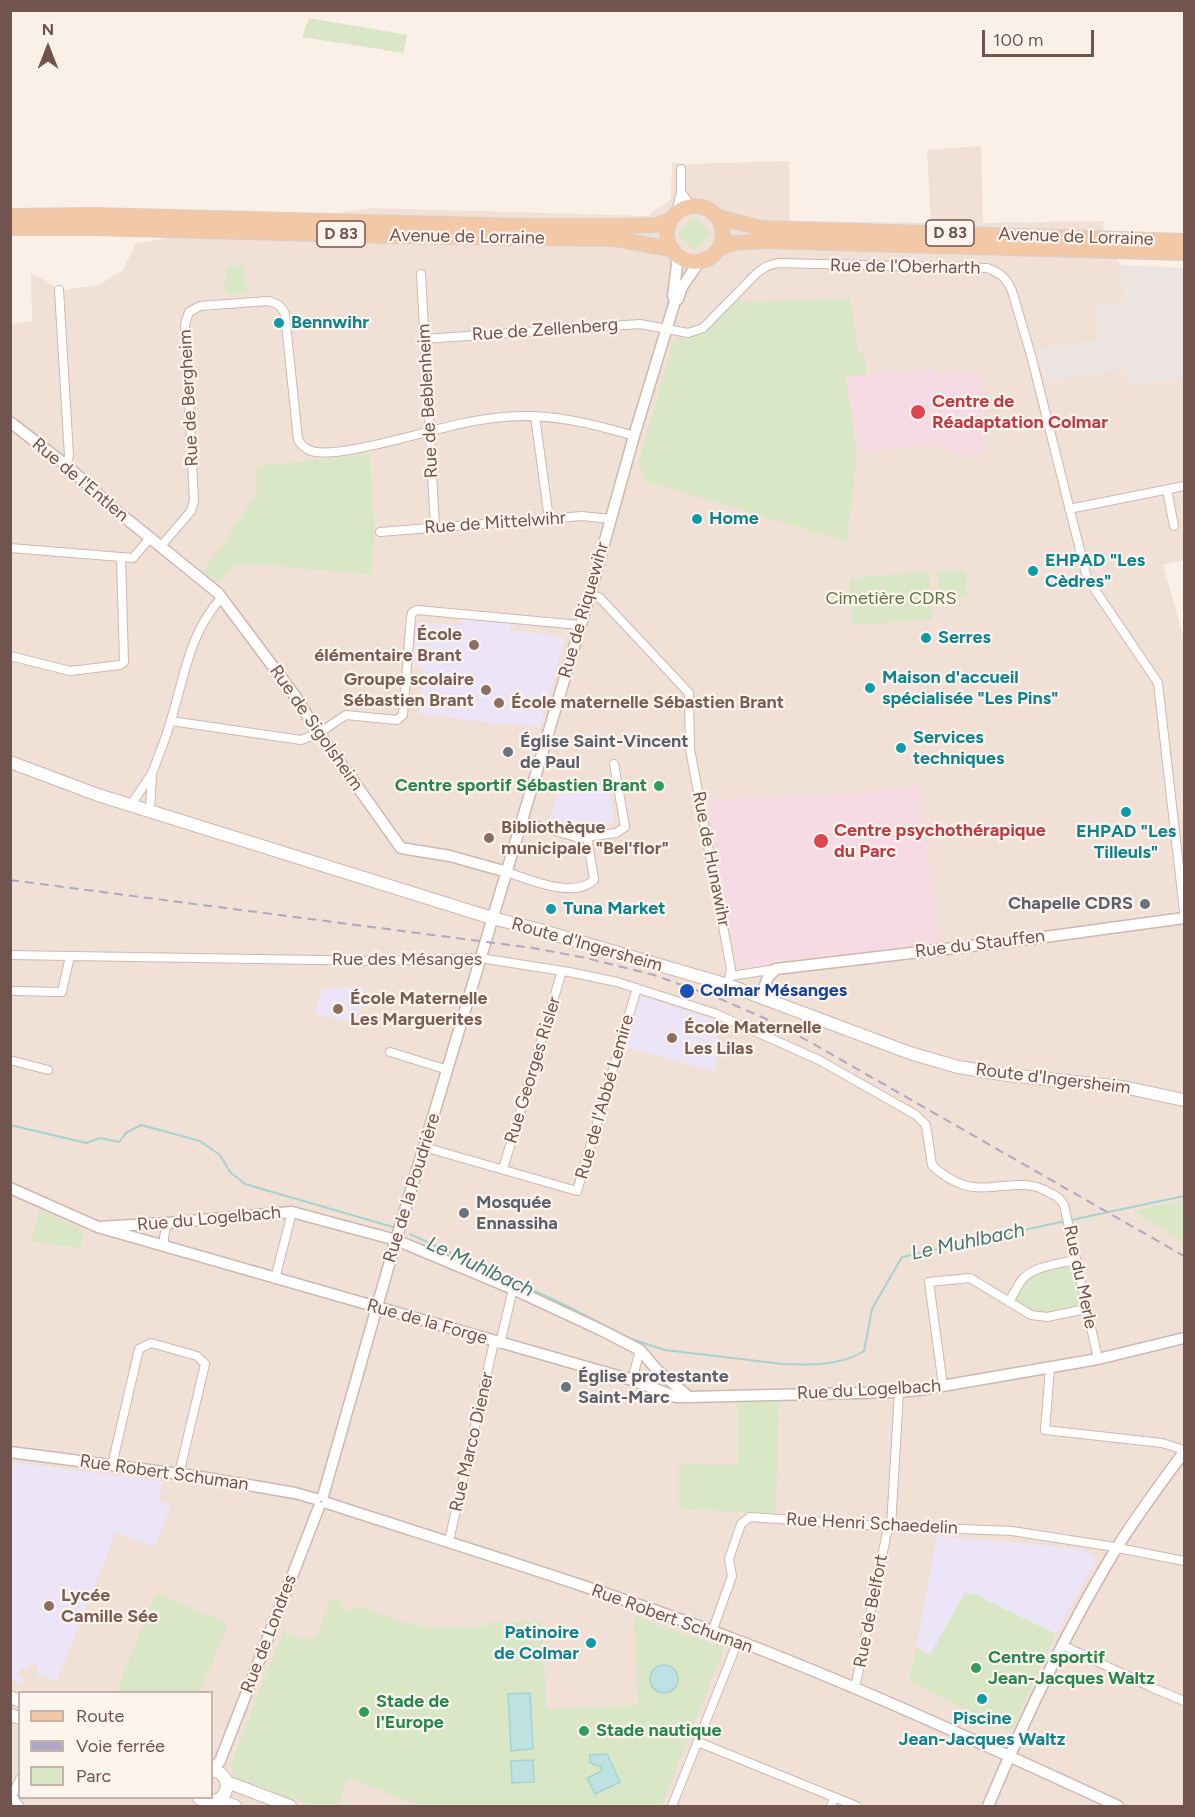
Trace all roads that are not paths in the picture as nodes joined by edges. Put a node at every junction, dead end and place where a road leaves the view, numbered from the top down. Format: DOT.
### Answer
graph roads {
  1 [pos="681,169"];
  2 [pos="681,192"];
  3 [pos="691,206"];
  4 [pos="10,216"];
  5 [pos="673,216"];
  6 [pos="718,218"];
  7 [pos="10,228"];
  8 [pos="1185,241"];
  9 [pos="719,248"];
  10 [pos="674,252"];
  11 [pos="1185,253"];
  12 [pos="699,262"];
  13 [pos="421,274"];
  14 [pos="59,290"];
  15 [pos="675,301"];
  16 [pos="666,330"];
  17 [pos="424,339"];
  18 [pos="535,416"];
  19 [pos="10,422"];
  20 [pos="430,430"];
  21 [pos="634,435"];
  22 [pos="66,465"];
  23 [pos="1185,486"];
  24 [pos="1167,490"];
  25 [pos="1069,509"];
  26 [pos="549,519"];
  27 [pos="610,519"];
  28 [pos="1174,526"];
  29 [pos="435,527"];
  30 [pos="380,532"];
  31 [pos="150,538"];
  32 [pos="161,546"];
  33 [pos="10,548"];
  34 [pos="121,557"];
  35 [pos="590,594"];
  36 [pos="222,597"];
  37 [pos="580,625"];
  38 [pos="10,656"];
  39 [pos="171,721"];
  40 [pos="319,733"];
  41 [pos="10,762"];
  42 [pos="614,764"];
  43 [pos="152,772"];
  44 [pos="130,805"];
  45 [pos="150,811"];
  46 [pos="522,821"];
  47 [pos="586,836"];
  48 [pos="507,872"];
  49 [pos="1185,911"];
  50 [pos="492,918"];
  51 [pos="1185,918"];
  52 [pos="10,954"];
  53 [pos="70,956"];
  54 [pos="480,958"];
  55 [pos="776,969"];
  56 [pos="562,971"];
  57 [pos="730,980"];
  58 [pos="637,988"];
  59 [pos="15,991"];
  60 [pos="761,997"];
  61 [pos="390,1052"];
  62 [pos="10,1060"];
  63 [pos="48,1070"];
  64 [pos="448,1070"];
  65 [pos="1185,1100"];
  66 [pos="424,1147"];
  67 [pos="503,1169"];
  68 [pos="10,1188"];
  69 [pos="1058,1197"];
  70 [pos="292,1212"];
  71 [pos="167,1223"];
  72 [pos="98,1227"];
  73 [pos="396,1240"];
  74 [pos="164,1246"];
  75 [pos="1075,1260"];
  76 [pos="275,1279"];
  77 [pos="513,1289"];
  78 [pos="1010,1302"];
  79 [pos="377,1307"];
  80 [pos="1086,1309"];
  81 [pos="1185,1338"];
  82 [pos="497,1343"];
  83 [pos="640,1350"];
  84 [pos="1098,1359"];
  85 [pos="1050,1368"];
  86 [pos="632,1380"];
  87 [pos="943,1386"];
  88 [pos="898,1392"];
  89 [pos="689,1397"];
  90 [pos="1185,1451"];
  91 [pos="10,1452"];
  92 [pos="112,1465"];
  93 [pos="179,1474"];
  94 [pos="321,1501"];
  95 [pos="891,1526"];
  96 [pos="449,1541"];
  97 [pos="1117,1548"];
  98 [pos="1185,1561"];
  99 [pos="712,1632"];
  100 [pos="738,1641"];
  101 [pos="1062,1645"];
  102 [pos="855,1688"];
  103 [pos="1185,1701"];
  104 [pos="698,1742"];
  105 [pos="1009,1756"];
  106 [pos="218,1771"];
  107 [pos="11,1796"];
  108 [pos="218,1800"];
  109 [pos="202,1801"];
  110 [pos="832,1802"];
  111 [pos="19,1806"];
  112 [pos="236,1806"];
  113 [pos="290,1806"];
  114 [pos="672,1806"];
  115 [pos="856,1806"];
  116 [pos="988,1806"];
  117 [pos="1118,1806"];
  1 -- 2 [label="street"];
  2 -- 3 [label="street"];
  2 -- 5 [label="street"];
  3 -- 5 [label="main road, Avenue de Lorraine"];
  3 -- 6 [label="main road, Avenue de Lorraine"];
  4 -- 5 [label="main road, Avenue de Lorraine / D 83"];
  5 -- 10 [label="main road"];
  6 -- 8 [label="main road, Avenue de Lorraine / D 83"];
  6 -- 9 [label="main road"];
  7 -- 10 [label="main road, Avenue de Lorraine / D 83"];
  9 -- 11 [label="main road, Avenue de Lorraine / D 83"];
  9 -- 12 [label="main road, Avenue de Lorraine"];
  10 -- 12 [label="main road, Avenue de Lorraine"];
  10 -- 15 [label="street, Rue de Riquewihr"];
  12 -- 15 [label="street, Rue de Riquewihr"];
  13 -- 17 [label="street, Rue de Beblenheim"];
  14 -- 22 [label="street"];
  15 -- 16 [label="street, Rue de Riquewihr"];
  16 -- 17 [label="street, Rue de Zellenberg"];
  16 -- 21 [label="street, Rue de Riquewihr"];
  16 -- 25 [label="street, Rue de l'Oberharth"];
  17 -- 20 [label="street, Rue de Beblenheim"];
  18 -- 20 [label="street"];
  18 -- 21 [label="street"];
  18 -- 26 [label="street"];
  19 -- 22 [label="street, Rue de l'Entlen"];
  20 -- 29 [label="street, Rue de Beblenheim"];
  20 -- 32 [label="street, Rue de Bergheim"];
  21 -- 27 [label="street, Rue de Riquewihr"];
  22 -- 31 [label="street, Rue de l'Entlen"];
  23 -- 24 [label="street"];
  24 -- 25 [label="street"];
  24 -- 28 [label="street"];
  25 -- 49 [label="street, Rue de l'Oberharth"];
  26 -- 27 [label="street, Rue de Mittelwihr"];
  26 -- 29 [label="street, Rue de Mittelwihr"];
  27 -- 35 [label="street, Rue de Riquewihr"];
  29 -- 30 [label="street, Rue de Mittelwihr"];
  31 -- 32 [label="street, Rue de Sigolsheim"];
  31 -- 34 [label="street"];
  32 -- 36 [label="street, Rue de Sigolsheim"];
  33 -- 34 [label="street"];
  34 -- 38 [label="street"];
  35 -- 37 [label="street, Rue de Riquewihr"];
  35 -- 57 [label="street, Rue de Hunawihr"];
  36 -- 39 [label="street"];
  36 -- 40 [label="street, Rue de Sigolsheim"];
  37 -- 40 [label="street"];
  37 -- 46 [label="street, Rue de Riquewihr"];
  39 -- 40 [label="street"];
  39 -- 43 [label="street"];
  40 -- 48 [label="street, Rue de Sigolsheim"];
  41 -- 44 [label="main road, Route d'Ingersheim"];
  42 -- 47 [label="street"];
  43 -- 44 [label="street"];
  43 -- 45 [label="street"];
  44 -- 45 [label="main road, Route d'Ingersheim"];
  45 -- 50 [label="main road, Route d'Ingersheim"];
  46 -- 47 [label="street"];
  46 -- 48 [label="street, Rue de Riquewihr"];
  47 -- 48 [label="street"];
  48 -- 50 [label="street, Rue de Riquewihr"];
  50 -- 54 [label="street, Rue de la Poudrière"];
  50 -- 57 [label="main road, Route d'Ingersheim"];
  51 -- 55 [label="street, Rue du Stauffen"];
  52 -- 53 [label="street, Rue des Mésanges"];
  53 -- 54 [label="street, Rue des Mésanges"];
  53 -- 59 [label="street"];
  54 -- 56 [label="street, Rue des Mésanges"];
  54 -- 64 [label="street, Rue de la Poudrière"];
  55 -- 57 [label="street, Rue du Stauffen"];
  55 -- 60 [label="street"];
  56 -- 58 [label="street, Rue des Mésanges"];
  56 -- 67 [label="street, Rue Georges Risler"];
  57 -- 60 [label="main road, Route d'Ingersheim"];
  58 -- 67 [label="street, Rue de l'Abbé Lemire"];
  58 -- 69 [label="street, Rue des Mésanges"];
  60 -- 65 [label="main road, Route d'Ingersheim"];
  61 -- 64 [label="street"];
  62 -- 63 [label="street"];
  64 -- 66 [label="street, Rue de la Poudrière"];
  66 -- 67 [label="street, Rue de l'Abbé Lemire"];
  66 -- 73 [label="street, Rue de la Poudrière"];
  68 -- 72 [label="street, Rue du Logelbach"];
  69 -- 75 [label="street, Rue du Merle"];
  70 -- 71 [label="street, Rue du Logelbach"];
  70 -- 73 [label="street, Rue du Logelbach"];
  70 -- 76 [label="street"];
  71 -- 72 [label="street, Rue du Logelbach"];
  71 -- 74 [label="street"];
  72 -- 74 [label="street, Rue de la Forge"];
  73 -- 77 [label="street, Rue du Logelbach"];
  73 -- 79 [label="street, Rue de la Poudrière"];
  74 -- 76 [label="street, Rue de la Forge"];
  75 -- 78 [label="street"];
  75 -- 80 [label="street, Rue du Merle"];
  76 -- 79 [label="street, Rue de la Forge"];
  77 -- 82 [label="street, Rue Marco Diener"];
  77 -- 83 [label="street, Rue du Logelbach"];
  78 -- 80 [label="street"];
  78 -- 87 [label="street"];
  79 -- 82 [label="street, Rue de la Forge"];
  79 -- 94 [label="street, Rue de Londres"];
  80 -- 84 [label="street, Rue du Merle"];
  81 -- 84 [label="street, Rue du Logelbach"];
  82 -- 86 [label="street, Rue de la Forge"];
  82 -- 96 [label="street, Rue Marco Diener"];
  83 -- 86 [label="street"];
  83 -- 89 [label="street, Rue du Logelbach"];
  84 -- 85 [label="street, Rue du Logelbach"];
  85 -- 87 [label="street, Rue du Logelbach"];
  85 -- 90 [label="street"];
  86 -- 89 [label="street, Rue de la Forge"];
  87 -- 88 [label="street, Rue du Logelbach"];
  88 -- 89 [label="street, Rue du Logelbach"];
  88 -- 95 [label="street, Rue de Belfort"];
  90 -- 97 [label="street"];
  91 -- 92 [label="street, Rue Robert Schuman"];
  92 -- 93 [label="street, Rue Robert Schuman"];
  92 -- 93 [label="street"];
  93 -- 94 [label="street, Rue Robert Schuman"];
  94 -- 96 [label="street, Rue Robert Schuman"];
  94 -- 106 [label="street, Rue de Londres"];
  95 -- 97 [label="street, Rue Henri Schaedelin"];
  95 -- 99 [label="street, Rue Henri Schaedelin"];
  95 -- 102 [label="street, Rue de Belfort"];
  96 -- 99 [label="street, Rue Robert Schuman"];
  97 -- 98 [label="street, Rue Henri Schaedelin"];
  97 -- 101 [label="street"];
  99 -- 100 [label="street, Rue Robert Schuman"];
  100 -- 102 [label="street, Rue Robert Schuman"];
  100 -- 104 [label="street"];
  101 -- 103 [label="street"];
  101 -- 105 [label="street"];
  102 -- 105 [label="street, Rue Robert Schuman"];
  104 -- 110 [label="street"];
  104 -- 114 [label="street"];
  105 -- 116 [label="street"];
  105 -- 117 [label="street, Rue Robert Schuman"];
  106 -- 108 [label="main road"];
  106 -- 113 [label="main road"];
  107 -- 111 [label="street"];
  108 -- 109 [label="main road"];
  108 -- 112 [label="main road"];
  110 -- 115 [label="street"];
}
